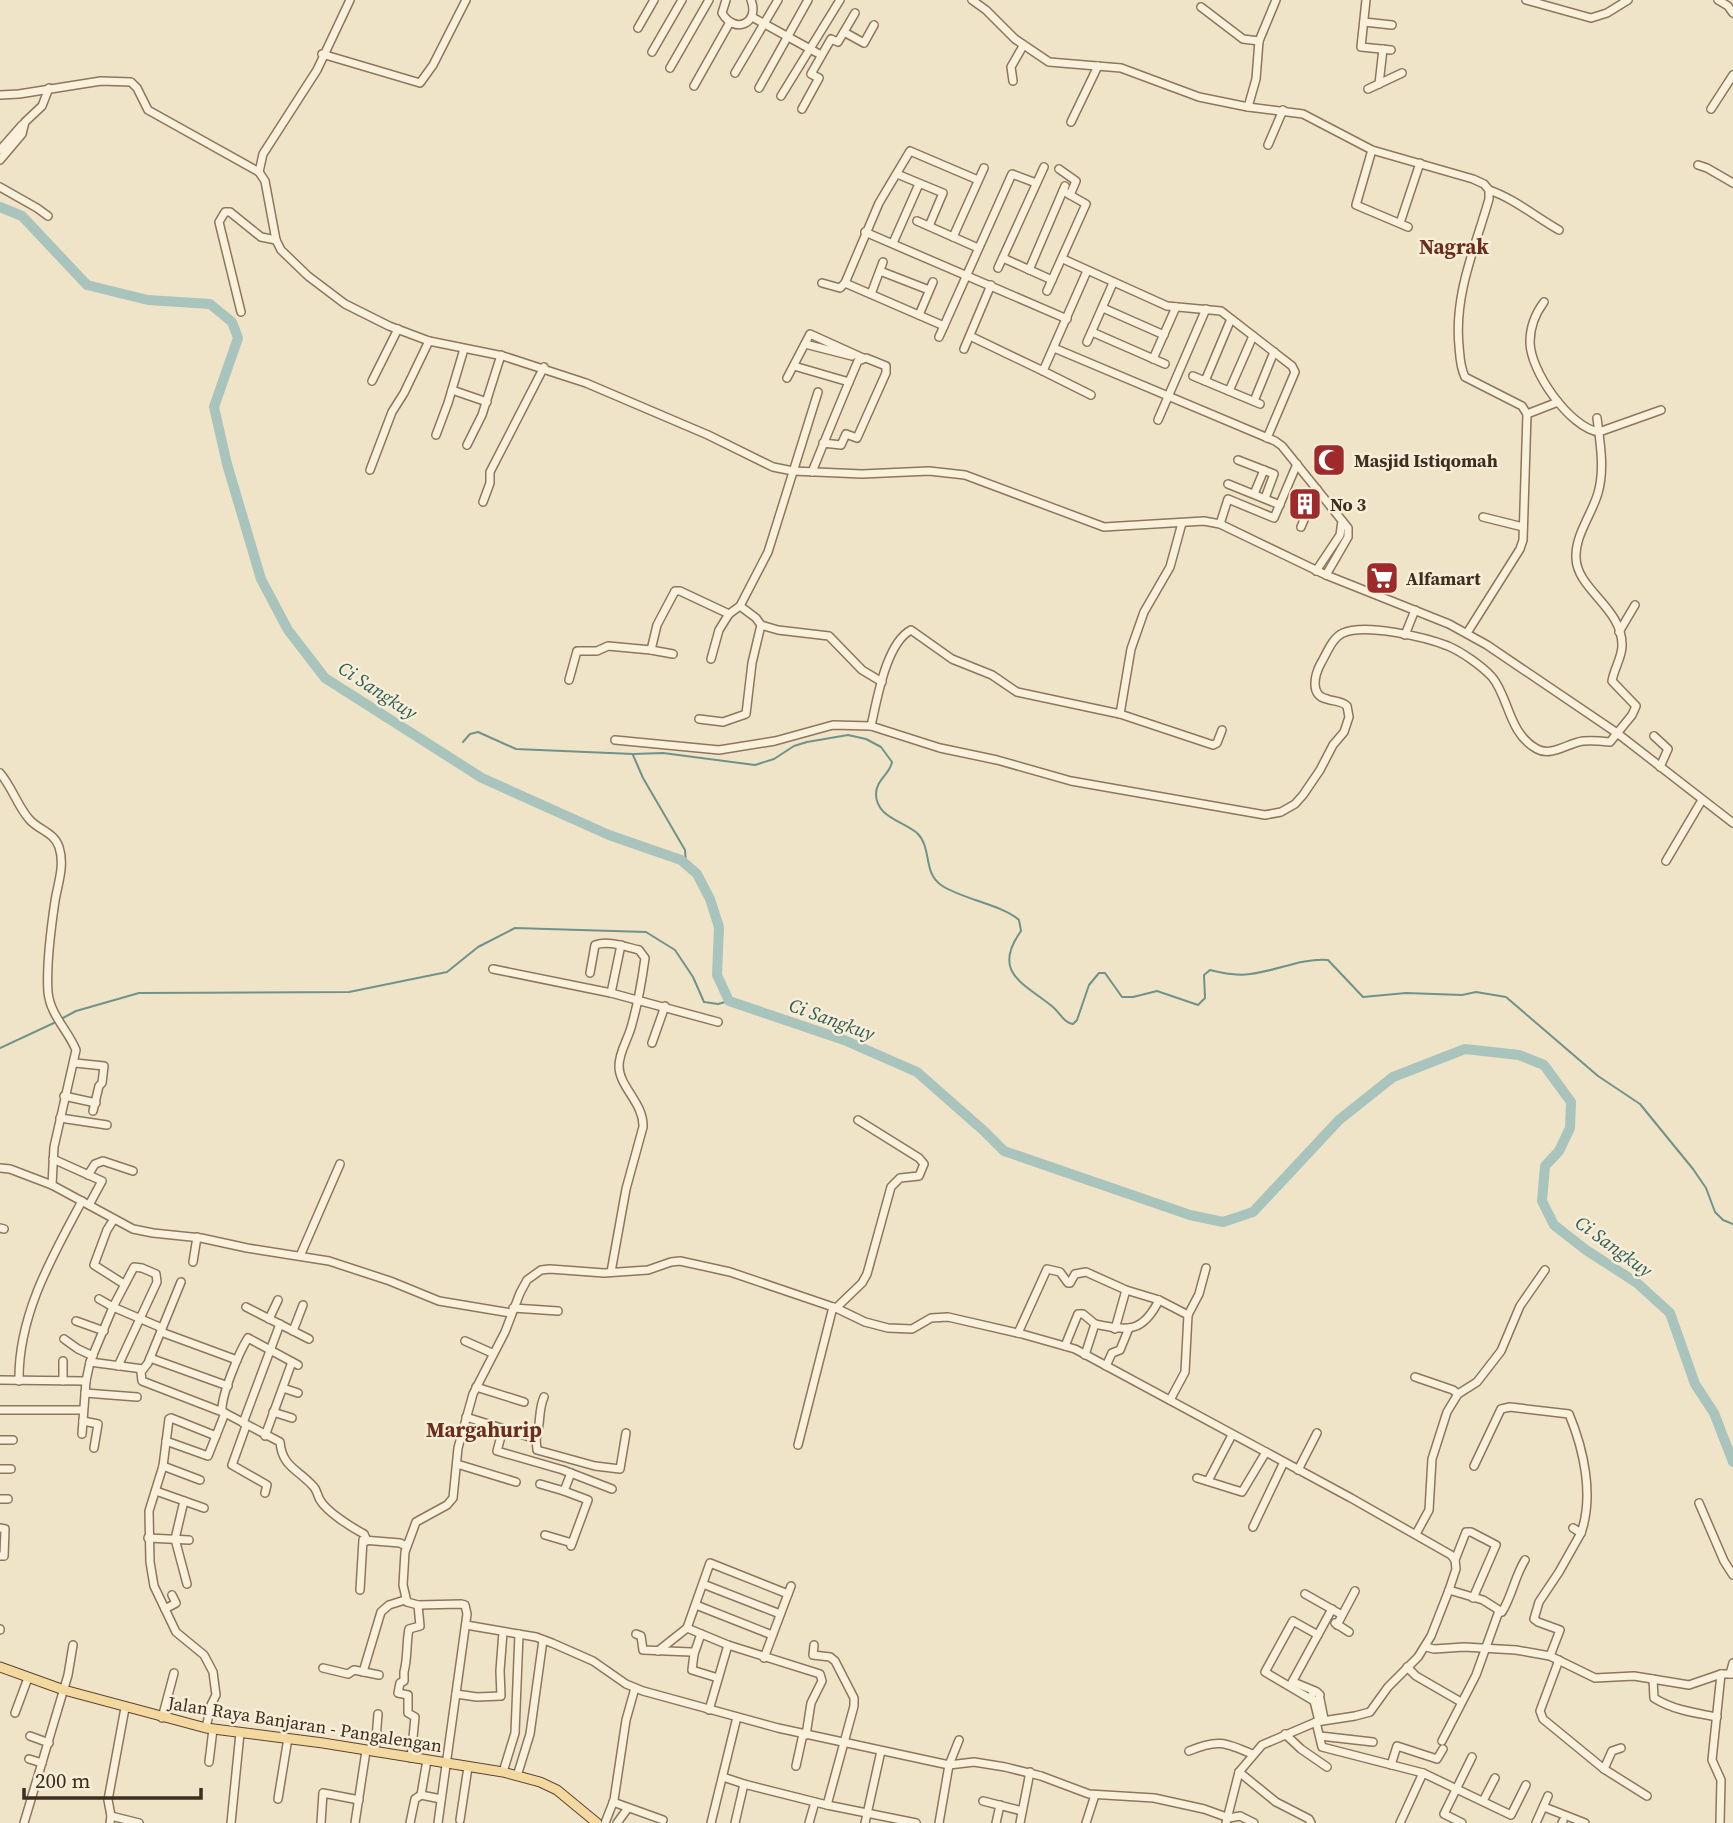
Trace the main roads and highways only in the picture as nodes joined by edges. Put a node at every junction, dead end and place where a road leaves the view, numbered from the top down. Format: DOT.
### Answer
graph roads {
  1 [pos="0,1667"];
  2 [pos="597,1823"];
  1 -- 2 [label="main road, Jalan Raya Banjaran - Pangalengan"];
}
